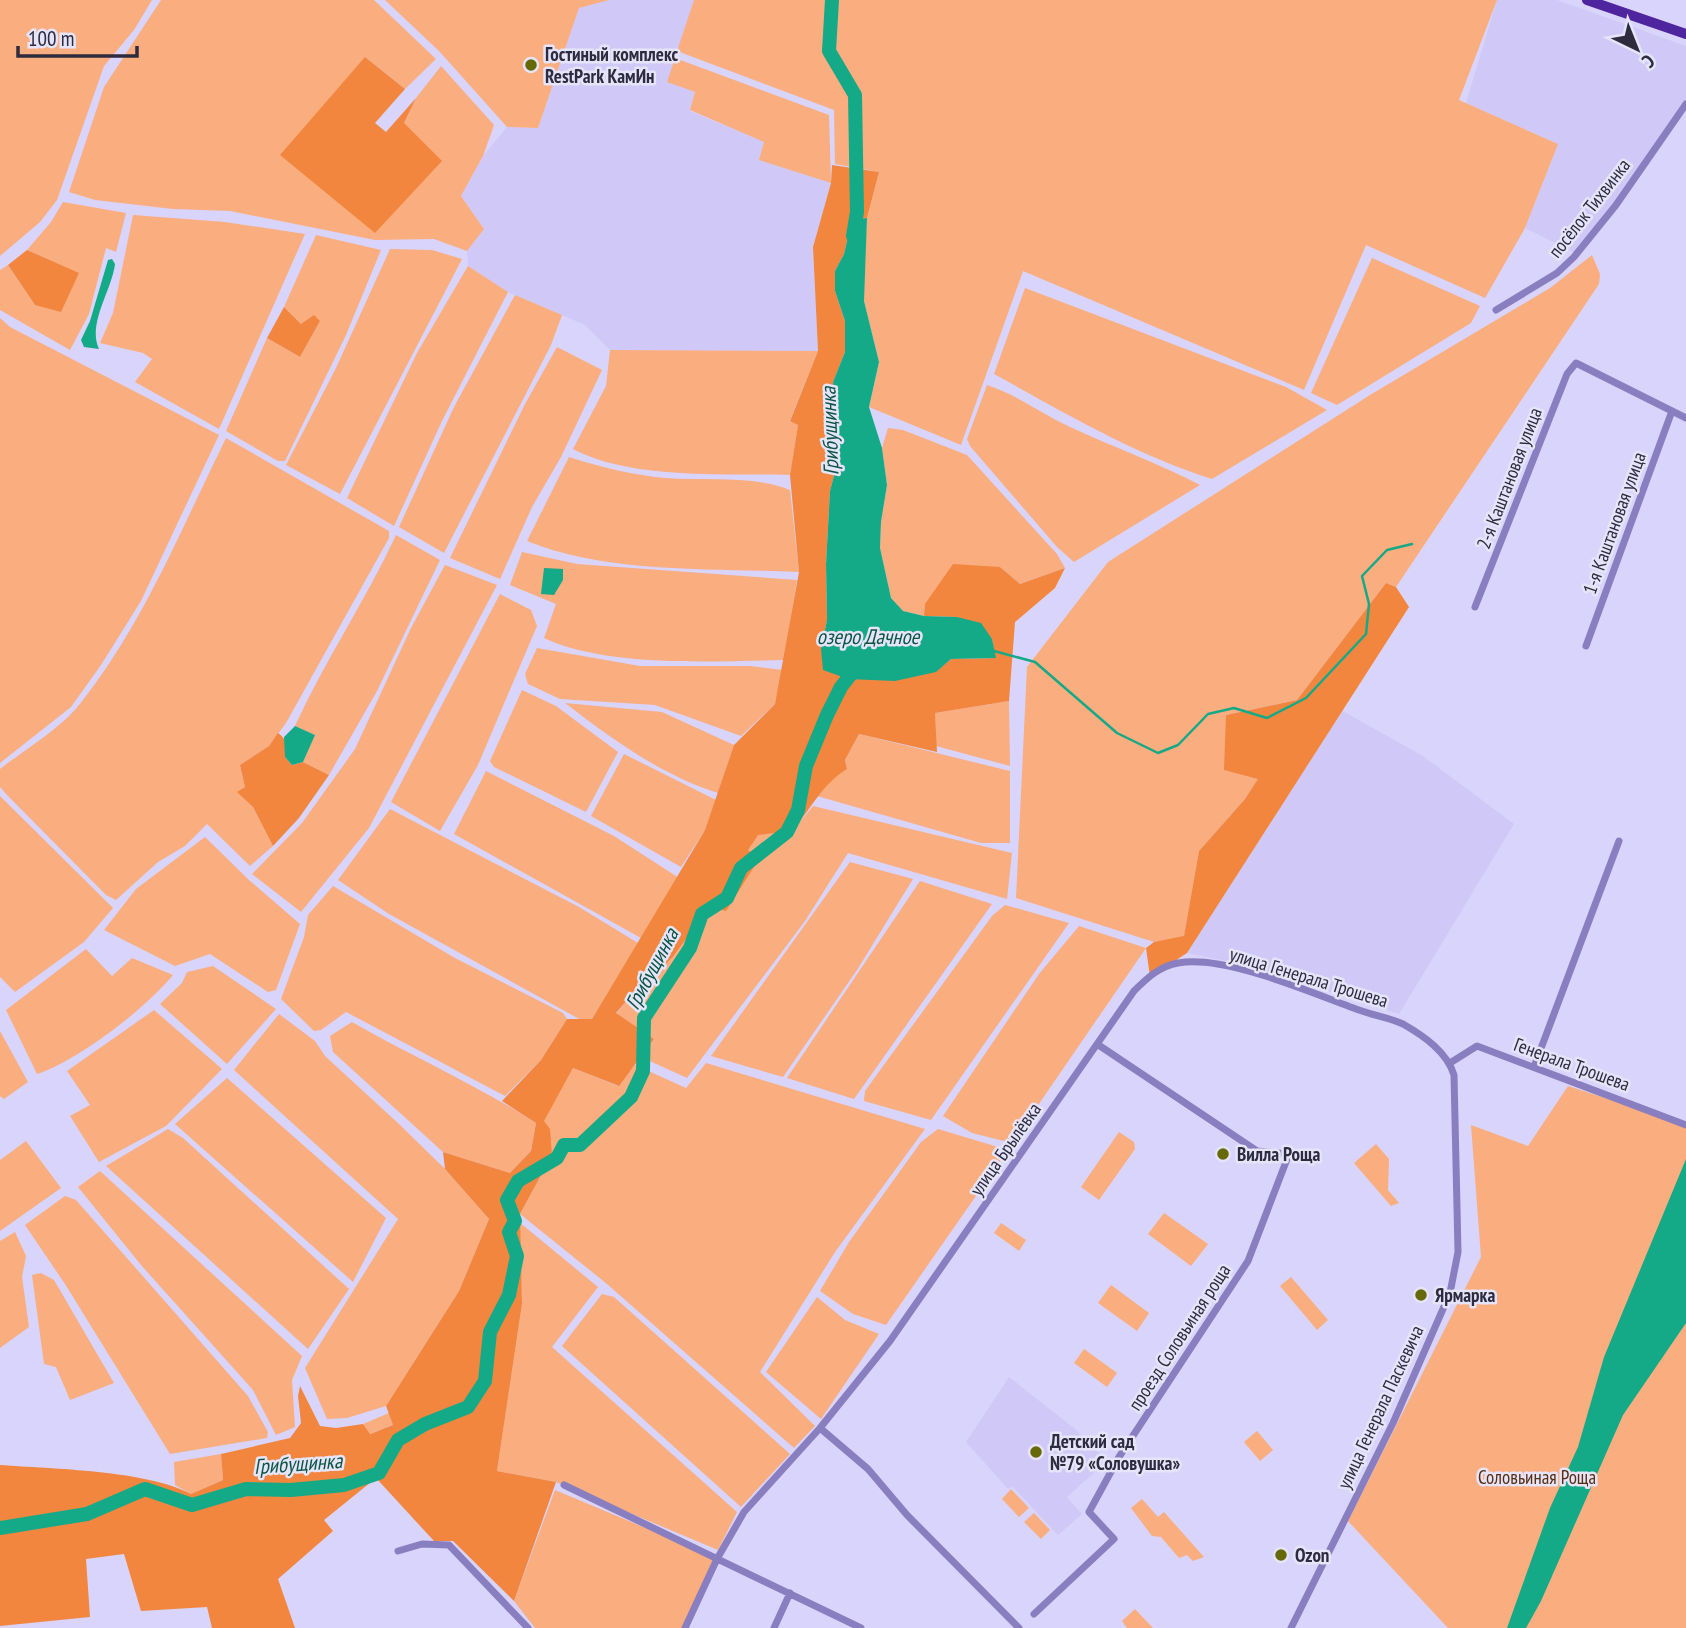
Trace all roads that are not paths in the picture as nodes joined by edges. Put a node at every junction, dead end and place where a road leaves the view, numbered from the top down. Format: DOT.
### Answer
graph roads {
  1 [pos="1587,0"];
  2 [pos="1686,34"];
  3 [pos="1686,104"];
  4 [pos="1496,310"];
  5 [pos="1672,411"];
  6 [pos="1686,418"];
  7 [pos="1475,607"];
  8 [pos="1586,646"];
  9 [pos="1619,841"];
  10 [pos="1147,977"];
  11 [pos="1097,1044"];
  12 [pos="1450,1063"];
  13 [pos="1534,1067"];
  14 [pos="1686,1125"];
  15 [pos="820,1428"];
  16 [pos="564,1485"];
  17 [pos="398,1551"];
  18 [pos="717,1559"];
  19 [pos="790,1593"];
  20 [pos="1034,1614"];
  21 [pos="528,1628"];
  22 [pos="685,1628"];
  23 [pos="774,1628"];
  24 [pos="860,1628"];
  25 [pos="1019,1628"];
  26 [pos="1291,1628"];
  1 -- 2 [label="main road"];
  3 -- 4 [label="street, посёлок Тихвинка"];
  5 -- 6 [label="street"];
  5 -- 7 [label="street, 2-я Каштановая улица"];
  5 -- 8 [label="street, 1-я Каштановая улица"];
  9 -- 13 [label="street"];
  10 -- 11 [label="street, улица Брылёвка"];
  10 -- 12 [label="street, улица Генерала Трошева"];
  11 -- 15 [label="street, улица Брылёвка"];
  11 -- 20 [label="street, проезд Соловьиная роща"];
  12 -- 13 [label="street, Генерала Трошева"];
  12 -- 26 [label="street, улица Генерала Паскевича"];
  13 -- 14 [label="street, Генерала Трошева"];
  15 -- 18 [label="street, улица Брылёвка"];
  15 -- 25 [label="street"];
  16 -- 18 [label="street"];
  17 -- 21 [label="street"];
  18 -- 19 [label="street"];
  18 -- 22 [label="street, улица Брылёвка"];
  19 -- 23 [label="street"];
  19 -- 24 [label="street"];
}
